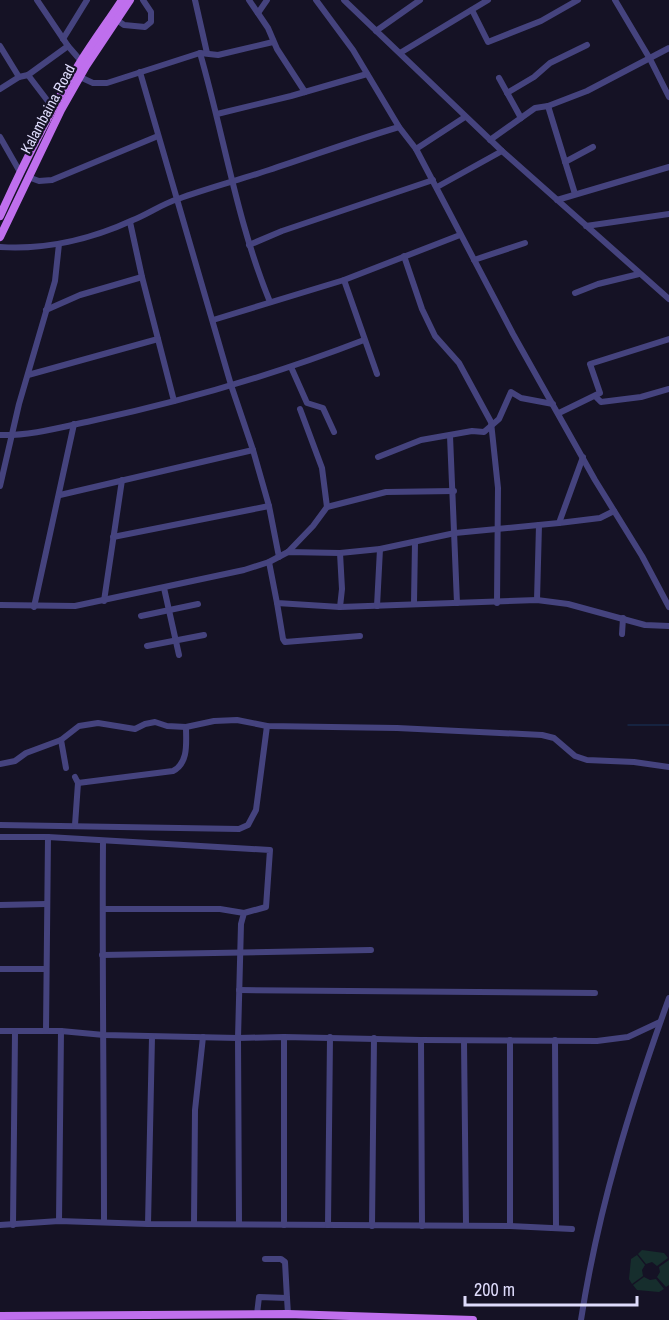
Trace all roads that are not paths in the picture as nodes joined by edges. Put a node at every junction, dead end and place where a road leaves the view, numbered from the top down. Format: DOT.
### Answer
graph roads {
  1 [pos="37,0"];
  2 [pos="87,0"];
  3 [pos="122,0"];
  4 [pos="130,0"];
  5 [pos="143,0"];
  6 [pos="195,0"];
  7 [pos="249,0"];
  8 [pos="267,0"];
  9 [pos="316,0"];
  10 [pos="344,0"];
  11 [pos="420,0"];
  12 [pos="488,0"];
  13 [pos="578,0"];
  14 [pos="615,0"];
  15 [pos="472,9"];
  16 [pos="258,13"];
  17 [pos="117,20"];
  18 [pos="376,31"];
  19 [pos="63,39"];
  20 [pos="273,42"];
  21 [pos="0,45"];
  22 [pos="587,45"];
  23 [pos="68,46"];
  24 [pos="669,48"];
  25 [pos="204,53"];
  26 [pos="400,53"];
  27 [pos="650,59"];
  28 [pos="81,61"];
  29 [pos="140,72"];
  30 [pos="367,74"];
  31 [pos="28,75"];
  32 [pos="19,76"];
  33 [pos="80,77"];
  34 [pos="499,78"];
  35 [pos="0,89"];
  36 [pos="305,92"];
  37 [pos="507,93"];
  38 [pos="669,97"];
  39 [pos="55,106"];
  40 [pos="548,106"];
  41 [pos="218,114"];
  42 [pos="465,117"];
  43 [pos="520,118"];
  44 [pos="399,127"];
  45 [pos="159,136"];
  46 [pos="0,137"];
  47 [pos="490,140"];
  48 [pos="593,147"];
  49 [pos="417,149"];
  50 [pos="502,151"];
  51 [pos="565,162"];
  52 [pos="669,167"];
  53 [pos="24,175"];
  54 [pos="433,180"];
  55 [pos="232,182"];
  56 [pos="437,187"];
  57 [pos="575,194"];
  58 [pos="176,199"];
  59 [pos="556,200"];
  60 [pos="669,214"];
  61 [pos="0,216"];
  62 [pos="130,222"];
  63 [pos="585,226"];
  64 [pos="460,235"];
  65 [pos="0,237"];
  66 [pos="525,243"];
  67 [pos="59,244"];
  68 [pos="249,245"];
  69 [pos="0,247"];
  70 [pos="404,256"];
  71 [pos="474,260"];
  72 [pos="639,274"];
  73 [pos="142,278"];
  74 [pos="344,280"];
  75 [pos="575,293"];
  76 [pos="669,299"];
  77 [pos="270,302"];
  78 [pos="46,310"];
  79 [pos="213,320"];
  80 [pos="158,339"];
  81 [pos="669,339"];
  82 [pos="364,340"];
  83 [pos="291,367"];
  84 [pos="377,374"];
  85 [pos="28,375"];
  86 [pos="231,385"];
  87 [pos="669,389"];
  88 [pos="595,396"];
  89 [pos="174,400"];
  90 [pos="553,404"];
  91 [pos="300,409"];
  92 [pos="559,413"];
  93 [pos="74,424"];
  94 [pos="492,425"];
  95 [pos="334,432"];
  96 [pos="0,435"];
  97 [pos="12,435"];
  98 [pos="450,436"];
  99 [pos="253,450"];
  100 [pos="378,458"];
  101 [pos="583,458"];
  102 [pos="122,480"];
  103 [pos="0,486"];
  104 [pos="453,491"];
  105 [pos="60,495"];
  106 [pos="269,506"];
  107 [pos="327,507"];
  108 [pos="614,511"];
  109 [pos="559,523"];
  110 [pos="539,525"];
  111 [pos="498,529"];
  112 [pos="455,533"];
  113 [pos="114,537"];
  114 [pos="415,542"];
  115 [pos="380,549"];
  116 [pos="288,552"];
  117 [pos="340,553"];
  118 [pos="279,557"];
  119 [pos="269,562"];
  120 [pos="164,588"];
  121 [pos="537,600"];
  122 [pos="104,601"];
  123 [pos="277,603"];
  124 [pos="414,603"];
  125 [pos="458,603"];
  126 [pos="497,603"];
  127 [pos="198,604"];
  128 [pos="0,605"];
  129 [pos="377,606"];
  130 [pos="34,607"];
  131 [pos="340,607"];
  132 [pos="669,607"];
  133 [pos="169,610"];
  134 [pos="141,616"];
  135 [pos="623,618"];
  136 [pos="669,626"];
  137 [pos="622,634"];
  138 [pos="204,635"];
  139 [pos="360,636"];
  140 [pos="176,640"];
  141 [pos="147,646"];
  142 [pos="179,655"];
  143 [pos="267,726"];
  144 [pos="186,727"];
  145 [pos="61,740"];
  146 [pos="0,764"];
  147 [pos="669,767"];
  148 [pos="66,768"];
  149 [pos="0,825"];
  150 [pos="75,825"];
  151 [pos="0,837"];
  152 [pos="48,837"];
  153 [pos="103,841"];
  154 [pos="46,904"];
  155 [pos="0,905"];
  156 [pos="102,909"];
  157 [pos="244,913"];
  158 [pos="371,950"];
  159 [pos="240,951"];
  160 [pos="102,955"];
  161 [pos="0,969"];
  162 [pos="45,969"];
  163 [pos="239,990"];
  164 [pos="595,993"];
  165 [pos="669,998"];
  166 [pos="660,1022"];
  167 [pos="0,1031"];
  168 [pos="46,1031"];
  169 [pos="61,1031"];
  170 [pos="15,1032"];
  171 [pos="104,1035"];
  172 [pos="284,1036"];
  173 [pos="152,1037"];
  174 [pos="203,1037"];
  175 [pos="330,1037"];
  176 [pos="237,1038"];
  177 [pos="374,1038"];
  178 [pos="421,1040"];
  179 [pos="510,1040"];
  180 [pos="555,1040"];
  181 [pos="464,1041"];
  182 [pos="59,1221"];
  183 [pos="104,1222"];
  184 [pos="194,1223"];
  185 [pos="148,1224"];
  186 [pos="239,1224"];
  187 [pos="0,1225"];
  188 [pos="13,1225"];
  189 [pos="284,1225"];
  190 [pos="328,1225"];
  191 [pos="466,1225"];
  192 [pos="372,1226"];
  193 [pos="422,1226"];
  194 [pos="510,1226"];
  195 [pos="556,1227"];
  196 [pos="572,1229"];
  197 [pos="265,1259"];
  198 [pos="287,1298"];
  199 [pos="257,1314"];
  200 [pos="288,1314"];
  201 [pos="0,1316"];
  202 [pos="473,1320"];
  203 [pos="580,1320"];
  1 -- 19 [label="street"];
  2 -- 19 [label="street"];
  3 -- 28 [label="main road, Kalambaina Road"];
  4 -- 17 [label="main road, Kalambaina Road"];
  5 -- 17 [label="street"];
  6 -- 25 [label="street"];
  7 -- 16 [label="street"];
  8 -- 16 [label="street"];
  9 -- 30 [label="street"];
  10 -- 18 [label="street"];
  11 -- 18 [label="street"];
  12 -- 15 [label="street"];
  13 -- 15 [label="street"];
  14 -- 27 [label="street"];
  15 -- 26 [label="street"];
  16 -- 20 [label="street"];
  17 -- 33 [label="main road, Kalambaina Road"];
  18 -- 26 [label="street"];
  19 -- 23 [label="street"];
  20 -- 25 [label="street"];
  20 -- 36 [label="street"];
  21 -- 32 [label="street"];
  22 -- 37 [label="street"];
  23 -- 28 [label="street"];
  23 -- 31 [label="street"];
  24 -- 27 [label="street"];
  25 -- 29 [label="street"];
  25 -- 41 [label="street"];
  26 -- 42 [label="street"];
  27 -- 38 [label="street"];
  27 -- 40 [label="street"];
  28 -- 39 [label="main road, Kalambaina Road"];
  29 -- 33 [label="street"];
  29 -- 45 [label="street"];
  30 -- 36 [label="street"];
  30 -- 44 [label="street"];
  31 -- 32 [label="street"];
  31 -- 39 [label="street"];
  32 -- 35 [label="street"];
  33 -- 53 [label="main road, Kalambaina Road"];
  34 -- 37 [label="street"];
  36 -- 41 [label="street"];
  37 -- 43 [label="street"];
  39 -- 53 [label="main road, Kalambaina Road"];
  40 -- 43 [label="street"];
  40 -- 51 [label="street"];
  41 -- 55 [label="street"];
  42 -- 47 [label="street"];
  42 -- 49 [label="street"];
  43 -- 47 [label="street"];
  44 -- 49 [label="street"];
  44 -- 55 [label="street"];
  45 -- 53 [label="street"];
  45 -- 58 [label="street"];
  46 -- 53 [label="street"];
  47 -- 50 [label="street"];
  48 -- 51 [label="street"];
  49 -- 54 [label="street"];
  50 -- 56 [label="street"];
  50 -- 59 [label="street"];
  51 -- 57 [label="street"];
  52 -- 57 [label="street"];
  53 -- 61 [label="main road, Kalambaina Road"];
  53 -- 65 [label="main road, Kalambaina Road"];
  54 -- 56 [label="street"];
  54 -- 68 [label="street"];
  55 -- 58 [label="street"];
  55 -- 68 [label="street"];
  56 -- 64 [label="street"];
  57 -- 59 [label="street"];
  58 -- 62 [label="street"];
  58 -- 79 [label="street"];
  59 -- 63 [label="street"];
  60 -- 63 [label="street"];
  62 -- 67 [label="street"];
  62 -- 73 [label="street"];
  63 -- 72 [label="street"];
  64 -- 70 [label="street"];
  64 -- 71 [label="street"];
  66 -- 71 [label="street"];
  67 -- 69 [label="street"];
  67 -- 78 [label="street"];
  68 -- 77 [label="street"];
  70 -- 74 [label="street"];
  70 -- 94 [label="street"];
  71 -- 90 [label="street"];
  72 -- 75 [label="street"];
  72 -- 76 [label="street"];
  73 -- 78 [label="street"];
  73 -- 80 [label="street"];
  74 -- 77 [label="street"];
  74 -- 82 [label="street"];
  77 -- 79 [label="street"];
  78 -- 85 [label="street"];
  79 -- 86 [label="street"];
  80 -- 85 [label="street"];
  80 -- 89 [label="street"];
  81 -- 88 [label="street"];
  82 -- 83 [label="street"];
  82 -- 84 [label="street"];
  83 -- 86 [label="street"];
  83 -- 95 [label="street"];
  85 -- 97 [label="street"];
  86 -- 89 [label="street"];
  86 -- 99 [label="street"];
  87 -- 88 [label="street"];
  88 -- 92 [label="street"];
  89 -- 93 [label="street"];
  90 -- 92 [label="street"];
  90 -- 94 [label="street"];
  91 -- 107 [label="street"];
  92 -- 101 [label="street"];
  93 -- 97 [label="street"];
  93 -- 105 [label="street"];
  94 -- 98 [label="street"];
  94 -- 111 [label="street"];
  96 -- 97 [label="street"];
  97 -- 103 [label="street"];
  98 -- 100 [label="street"];
  98 -- 104 [label="street"];
  99 -- 102 [label="street"];
  99 -- 106 [label="street"];
  101 -- 108 [label="street"];
  101 -- 109 [label="street"];
  102 -- 105 [label="street"];
  102 -- 113 [label="street"];
  104 -- 107 [label="street"];
  104 -- 112 [label="street"];
  105 -- 130 [label="street"];
  106 -- 113 [label="street"];
  106 -- 118 [label="street"];
  107 -- 116 [label="street"];
  108 -- 109 [label="street"];
  108 -- 132 [label="street"];
  109 -- 110 [label="street"];
  110 -- 111 [label="street"];
  110 -- 121 [label="street"];
  111 -- 112 [label="street"];
  111 -- 126 [label="street"];
  112 -- 114 [label="street"];
  112 -- 125 [label="street"];
  113 -- 122 [label="street"];
  114 -- 115 [label="street"];
  114 -- 124 [label="street"];
  115 -- 117 [label="street"];
  115 -- 129 [label="street"];
  116 -- 117 [label="street"];
  116 -- 118 [label="street"];
  117 -- 131 [label="street"];
  118 -- 119 [label="street"];
  119 -- 120 [label="street"];
  119 -- 123 [label="street"];
  120 -- 122 [label="street"];
  120 -- 133 [label="street"];
  121 -- 126 [label="street"];
  121 -- 135 [label="street"];
  122 -- 130 [label="street"];
  123 -- 131 [label="street"];
  123 -- 139 [label="street"];
  124 -- 125 [label="street"];
  124 -- 129 [label="street"];
  125 -- 126 [label="street"];
  127 -- 133 [label="street"];
  128 -- 130 [label="street"];
  129 -- 131 [label="street"];
  133 -- 134 [label="street"];
  133 -- 140 [label="street"];
  135 -- 136 [label="street"];
  135 -- 137 [label="street"];
  138 -- 140 [label="street"];
  140 -- 141 [label="street"];
  140 -- 142 [label="street"];
  143 -- 144 [label="street"];
  143 -- 147 [label="street"];
  143 -- 150 [label="street"];
  144 -- 145 [label="street"];
  144 -- 150 [label="street"];
  145 -- 146 [label="street"];
  145 -- 148 [label="street"];
  149 -- 150 [label="street"];
  151 -- 152 [label="street"];
  152 -- 153 [label="street"];
  152 -- 154 [label="street"];
  153 -- 156 [label="street"];
  153 -- 157 [label="street"];
  154 -- 155 [label="street"];
  154 -- 162 [label="street"];
  156 -- 157 [label="street"];
  156 -- 160 [label="street"];
  157 -- 159 [label="street"];
  158 -- 159 [label="street"];
  159 -- 160 [label="street"];
  159 -- 163 [label="street"];
  160 -- 171 [label="street"];
  161 -- 162 [label="street"];
  162 -- 168 [label="street"];
  163 -- 164 [label="street"];
  163 -- 176 [label="street"];
  165 -- 166 [label="street"];
  166 -- 180 [label="street"];
  166 -- 203 [label="street"];
  167 -- 170 [label="street"];
  168 -- 169 [label="street"];
  168 -- 170 [label="street"];
  169 -- 171 [label="street"];
  169 -- 182 [label="street"];
  170 -- 188 [label="street"];
  171 -- 173 [label="street"];
  171 -- 183 [label="street"];
  172 -- 175 [label="street"];
  172 -- 176 [label="street"];
  172 -- 189 [label="street"];
  173 -- 174 [label="street"];
  173 -- 185 [label="street"];
  174 -- 176 [label="street"];
  174 -- 184 [label="street"];
  175 -- 177 [label="street"];
  175 -- 190 [label="street"];
  176 -- 186 [label="street"];
  177 -- 178 [label="street"];
  177 -- 192 [label="street"];
  178 -- 181 [label="street"];
  178 -- 193 [label="street"];
  179 -- 180 [label="street"];
  179 -- 181 [label="street"];
  179 -- 194 [label="street"];
  180 -- 195 [label="street"];
  181 -- 191 [label="street"];
  182 -- 183 [label="street"];
  182 -- 188 [label="street"];
  183 -- 185 [label="street"];
  184 -- 185 [label="street"];
  184 -- 186 [label="street"];
  186 -- 189 [label="street"];
  187 -- 188 [label="street"];
  189 -- 190 [label="street"];
  190 -- 192 [label="street"];
  191 -- 193 [label="street"];
  191 -- 194 [label="street"];
  192 -- 193 [label="street"];
  194 -- 195 [label="street"];
  195 -- 196 [label="street"];
  197 -- 198 [label="street"];
  198 -- 199 [label="street"];
  198 -- 200 [label="street"];
  199 -- 200 [label="main road"];
  199 -- 201 [label="main road"];
  200 -- 202 [label="main road"];
}
